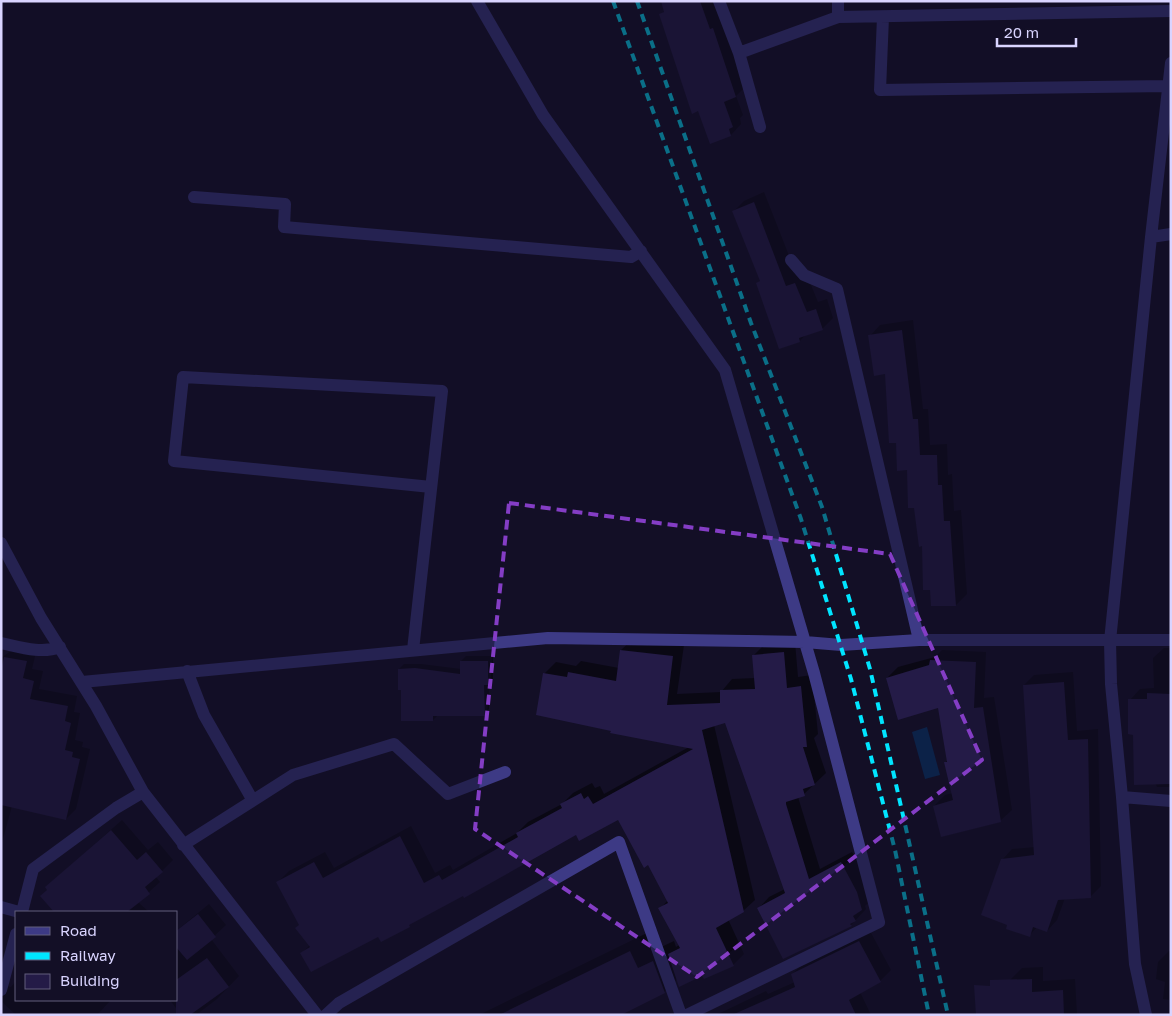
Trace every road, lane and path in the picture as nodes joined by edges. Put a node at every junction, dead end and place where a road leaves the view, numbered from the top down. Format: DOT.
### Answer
graph roads {
  1 [pos="477,1"];
  2 [pos="719,1"];
  3 [pos="838,1"];
  4 [pos="993,1"];
  5 [pos="1171,11"];
  6 [pos="993,14"];
  7 [pos="838,17"];
  8 [pos="883,17"];
  9 [pos="739,53"];
  10 [pos="1171,63"];
  11 [pos="1168,86"];
  12 [pos="760,127"];
  13 [pos="194,197"];
  14 [pos="1171,234"];
  15 [pos="1151,236"];
  16 [pos="641,251"];
  17 [pos="790,260"];
  18 [pos="431,487"];
  19 [pos="1,543"];
  20 [pos="919,640"];
  21 [pos="1171,640"];
  22 [pos="1110,641"];
  23 [pos="805,642"];
  24 [pos="1,643"];
  25 [pos="60,647"];
  26 [pos="413,650"];
  27 [pos="187,671"];
  28 [pos="82,682"];
  29 [pos="506,772"];
  30 [pos="143,792"];
  31 [pos="1122,797"];
  32 [pos="252,799"];
  33 [pos="1171,801"];
  34 [pos="183,845"];
  35 [pos="1,907"];
  36 [pos="16,911"];
  37 [pos="20,911"];
  38 [pos="15,938"];
  39 [pos="1,990"];
  40 [pos="317,1015"];
  41 [pos="326,1015"];
  42 [pos="682,1015"];
  43 [pos="687,1015"];
  44 [pos="1146,1015"];
  1 -- 16 [label="street"];
  2 -- 9 [label="street"];
  3 -- 7 [label="street"];
  4 -- 6 [label="street"];
  5 -- 6 [label="street"];
  6 -- 8 [label="street"];
  7 -- 8 [label="street"];
  7 -- 9 [label="street"];
  8 -- 11 [label="street"];
  9 -- 12 [label="street"];
  10 -- 11 [label="street"];
  11 -- 15 [label="street"];
  13 -- 16 [label="street"];
  14 -- 15 [label="street"];
  15 -- 22 [label="street"];
  16 -- 23 [label="street"];
  17 -- 20 [label="street"];
  18 -- 18 [label="street"];
  18 -- 26 [label="street"];
  19 -- 25 [label="street"];
  20 -- 22 [label="street"];
  20 -- 23 [label="street"];
  21 -- 22 [label="street"];
  22 -- 31 [label="street"];
  23 -- 26 [label="street"];
  23 -- 43 [label="street"];
  24 -- 25 [label="street"];
  25 -- 28 [label="street"];
  26 -- 27 [label="street"];
  27 -- 28 [label="street"];
  27 -- 32 [label="street"];
  28 -- 30 [label="street"];
  29 -- 32 [label="street"];
  30 -- 34 [label="street"];
  30 -- 37 [label="street"];
  31 -- 33 [label="street"];
  31 -- 44 [label="street"];
  32 -- 34 [label="street"];
  34 -- 40 [label="street"];
  35 -- 36 [label="street"];
  38 -- 39 [label="street"];
  41 -- 42 [label="street"];
}
